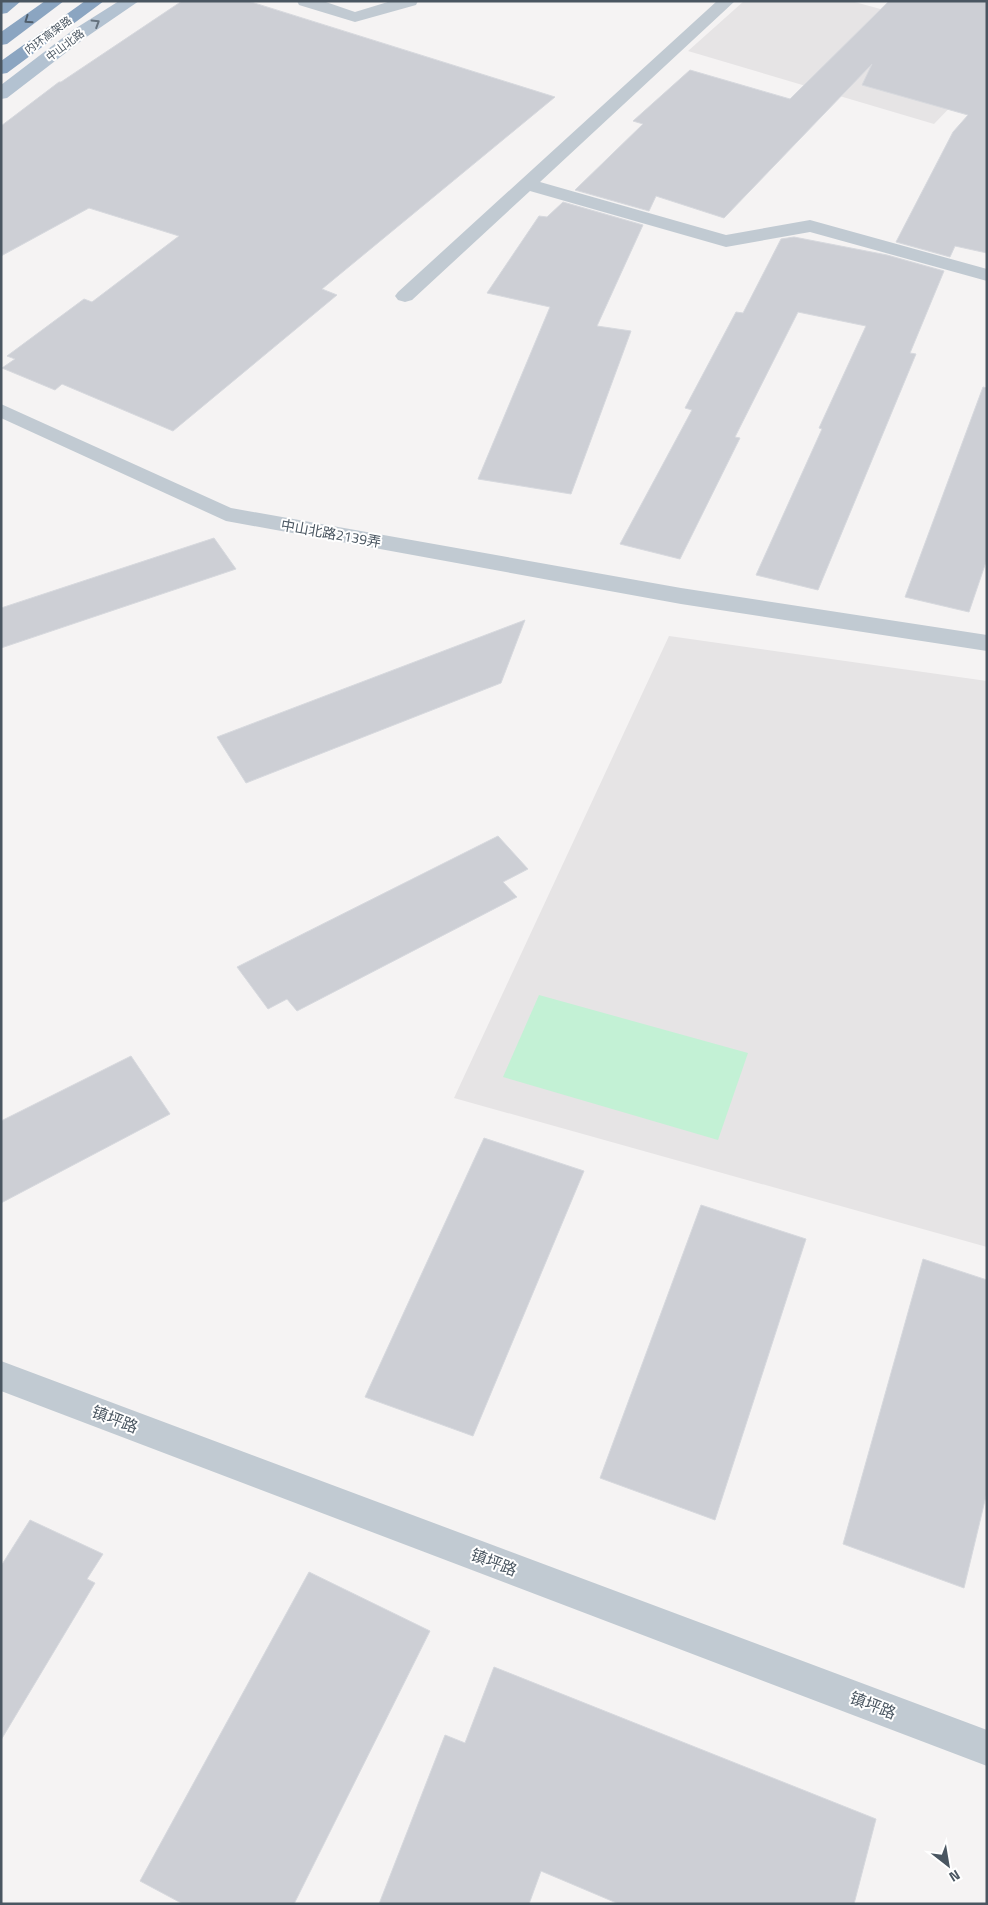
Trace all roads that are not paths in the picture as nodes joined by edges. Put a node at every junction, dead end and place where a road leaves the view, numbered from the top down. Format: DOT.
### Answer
graph roads {
  1 [pos="14,1"];
  2 [pos="56,1"];
  3 [pos="96,1"];
  4 [pos="132,1"];
  5 [pos="305,1"];
  6 [pos="410,1"];
  7 [pos="727,1"];
  8 [pos="1,9"];
  9 [pos="1,40"];
  10 [pos="1,69"];
  11 [pos="1,94"];
  12 [pos="528,185"];
  13 [pos="987,275"];
  14 [pos="405,296"];
  15 [pos="1,410"];
  16 [pos="987,643"];
  17 [pos="1,1376"];
  18 [pos="987,1748"];
  1 -- 8 [label="main road"];
  2 -- 9 [label="highway, 内环高架路, one-way"];
  3 -- 10 [label="highway, 内环高架路"];
  11 -- 4 [label="main road, 中山北路, one-way"];
  5 -- 6 [label="street"];
  7 -- 12 [label="street"];
  12 -- 13 [label="street"];
  12 -- 14 [label="street"];
  15 -- 16 [label="street, 中山北路2139弄"];
  17 -- 18 [label="street, 镇坪路"];
}
